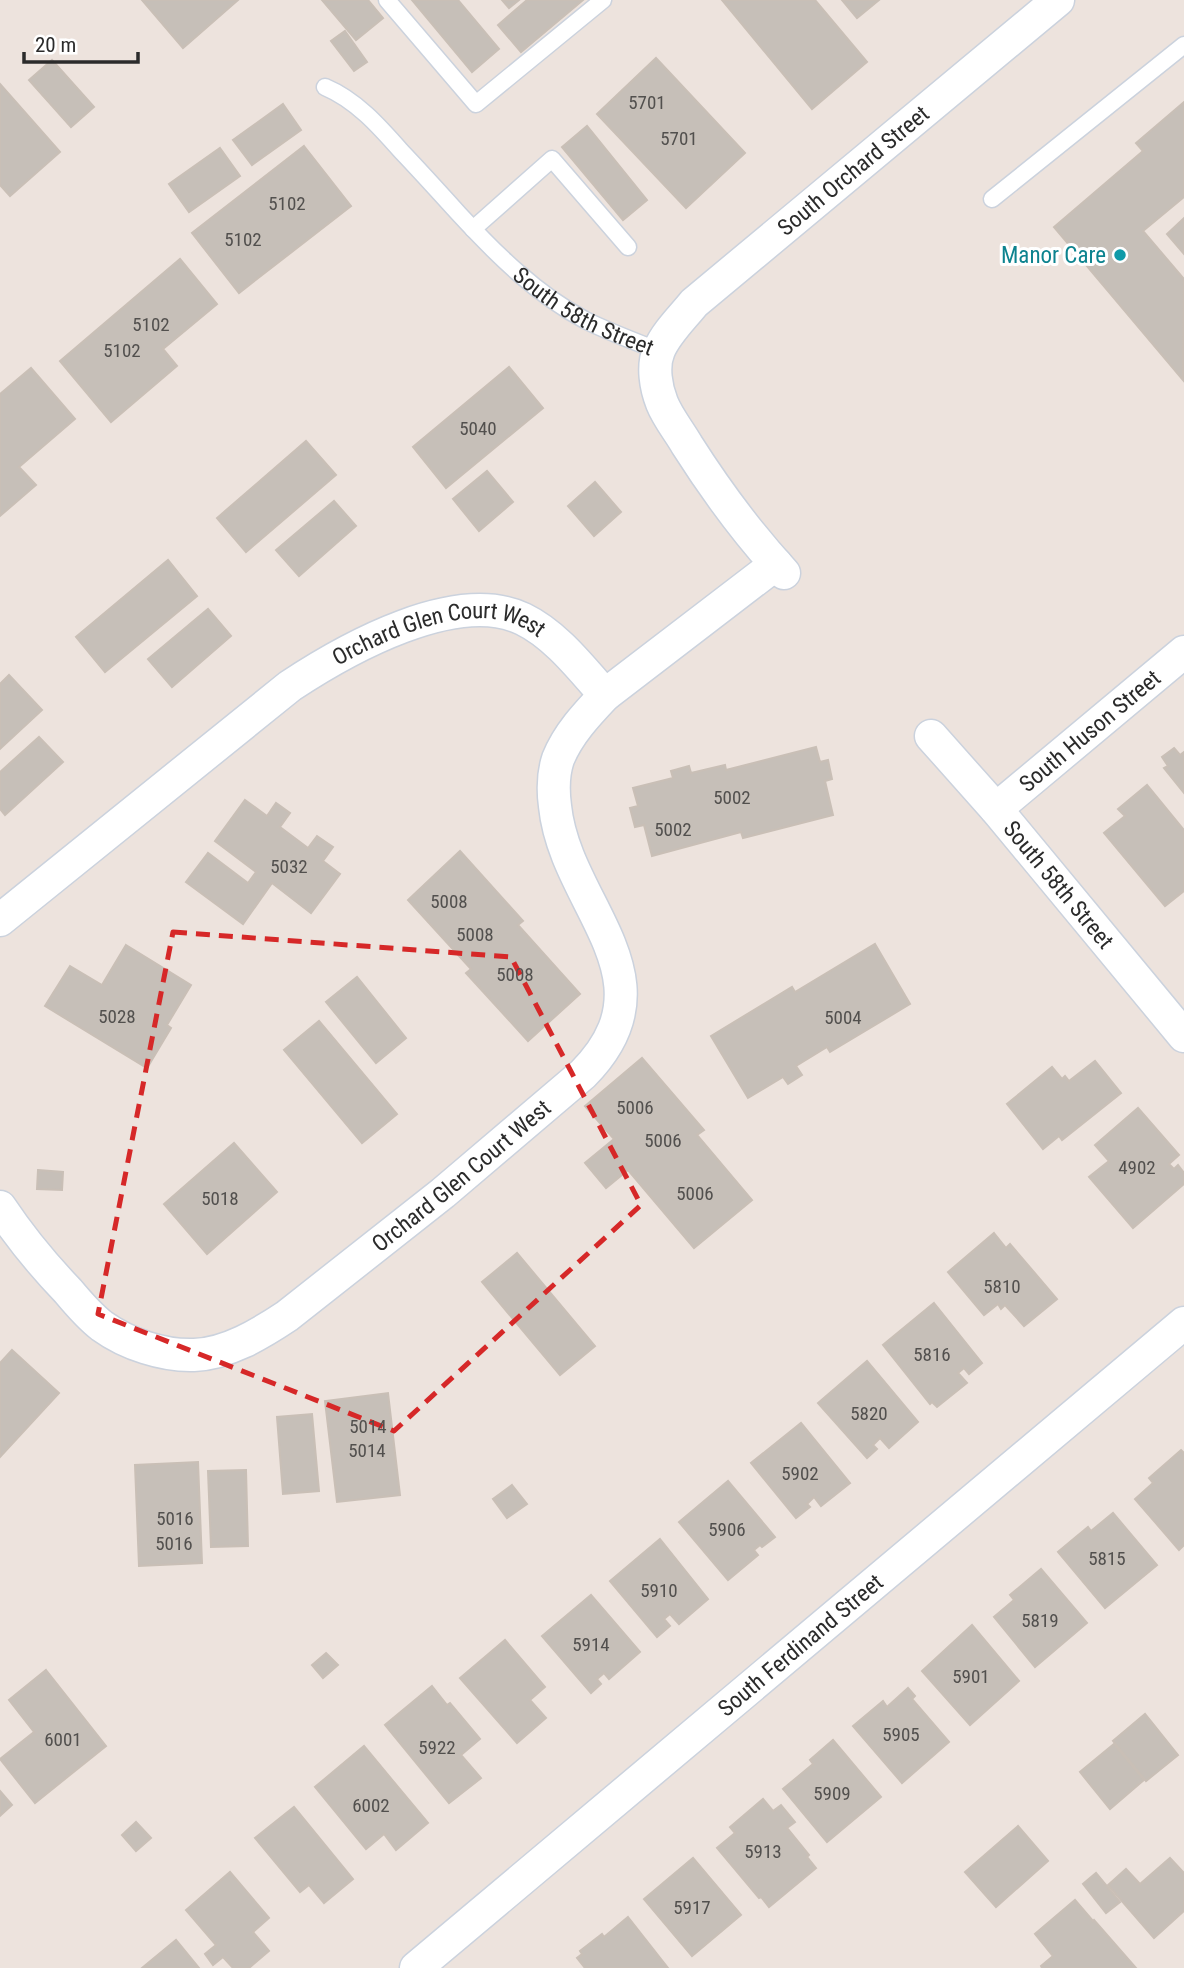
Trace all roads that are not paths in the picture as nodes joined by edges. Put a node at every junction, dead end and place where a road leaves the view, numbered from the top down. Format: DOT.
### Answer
graph roads {
  1 [pos="387,0"];
  2 [pos="603,0"];
  3 [pos="1058,0"];
  4 [pos="1184,45"];
  5 [pos="325,86"];
  6 [pos="992,199"];
  7 [pos="473,229"];
  8 [pos="628,247"];
  9 [pos="659,351"];
  10 [pos="780,569"];
  11 [pos="1184,652"];
  12 [pos="605,695"];
  13 [pos="931,736"];
  14 [pos="996,809"];
  15 [pos="0,920"];
  16 [pos="1184,1036"];
  17 [pos="0,1207"];
  18 [pos="1184,1323"];
  19 [pos="416,1968"];
  1 -- 2 [label="lane"];
  3 -- 9 [label="street, South Orchard Street"];
  4 -- 6 [label="lane"];
  5 -- 7 [label="lane, South 58th Street"];
  7 -- 8 [label="lane"];
  7 -- 9 [label="lane, South 58th Street"];
  9 -- 10 [label="street, South 58th Street"];
  10 -- 12 [label="street, Orchard Glen Court West"];
  11 -- 14 [label="street, South Huson Street"];
  12 -- 15 [label="street, Orchard Glen Court West"];
  12 -- 17 [label="street, Orchard Glen Court West"];
  13 -- 14 [label="street, South 58th Street"];
  14 -- 16 [label="street, South 58th Street"];
  18 -- 19 [label="street, South Ferdinand Street"];
}
